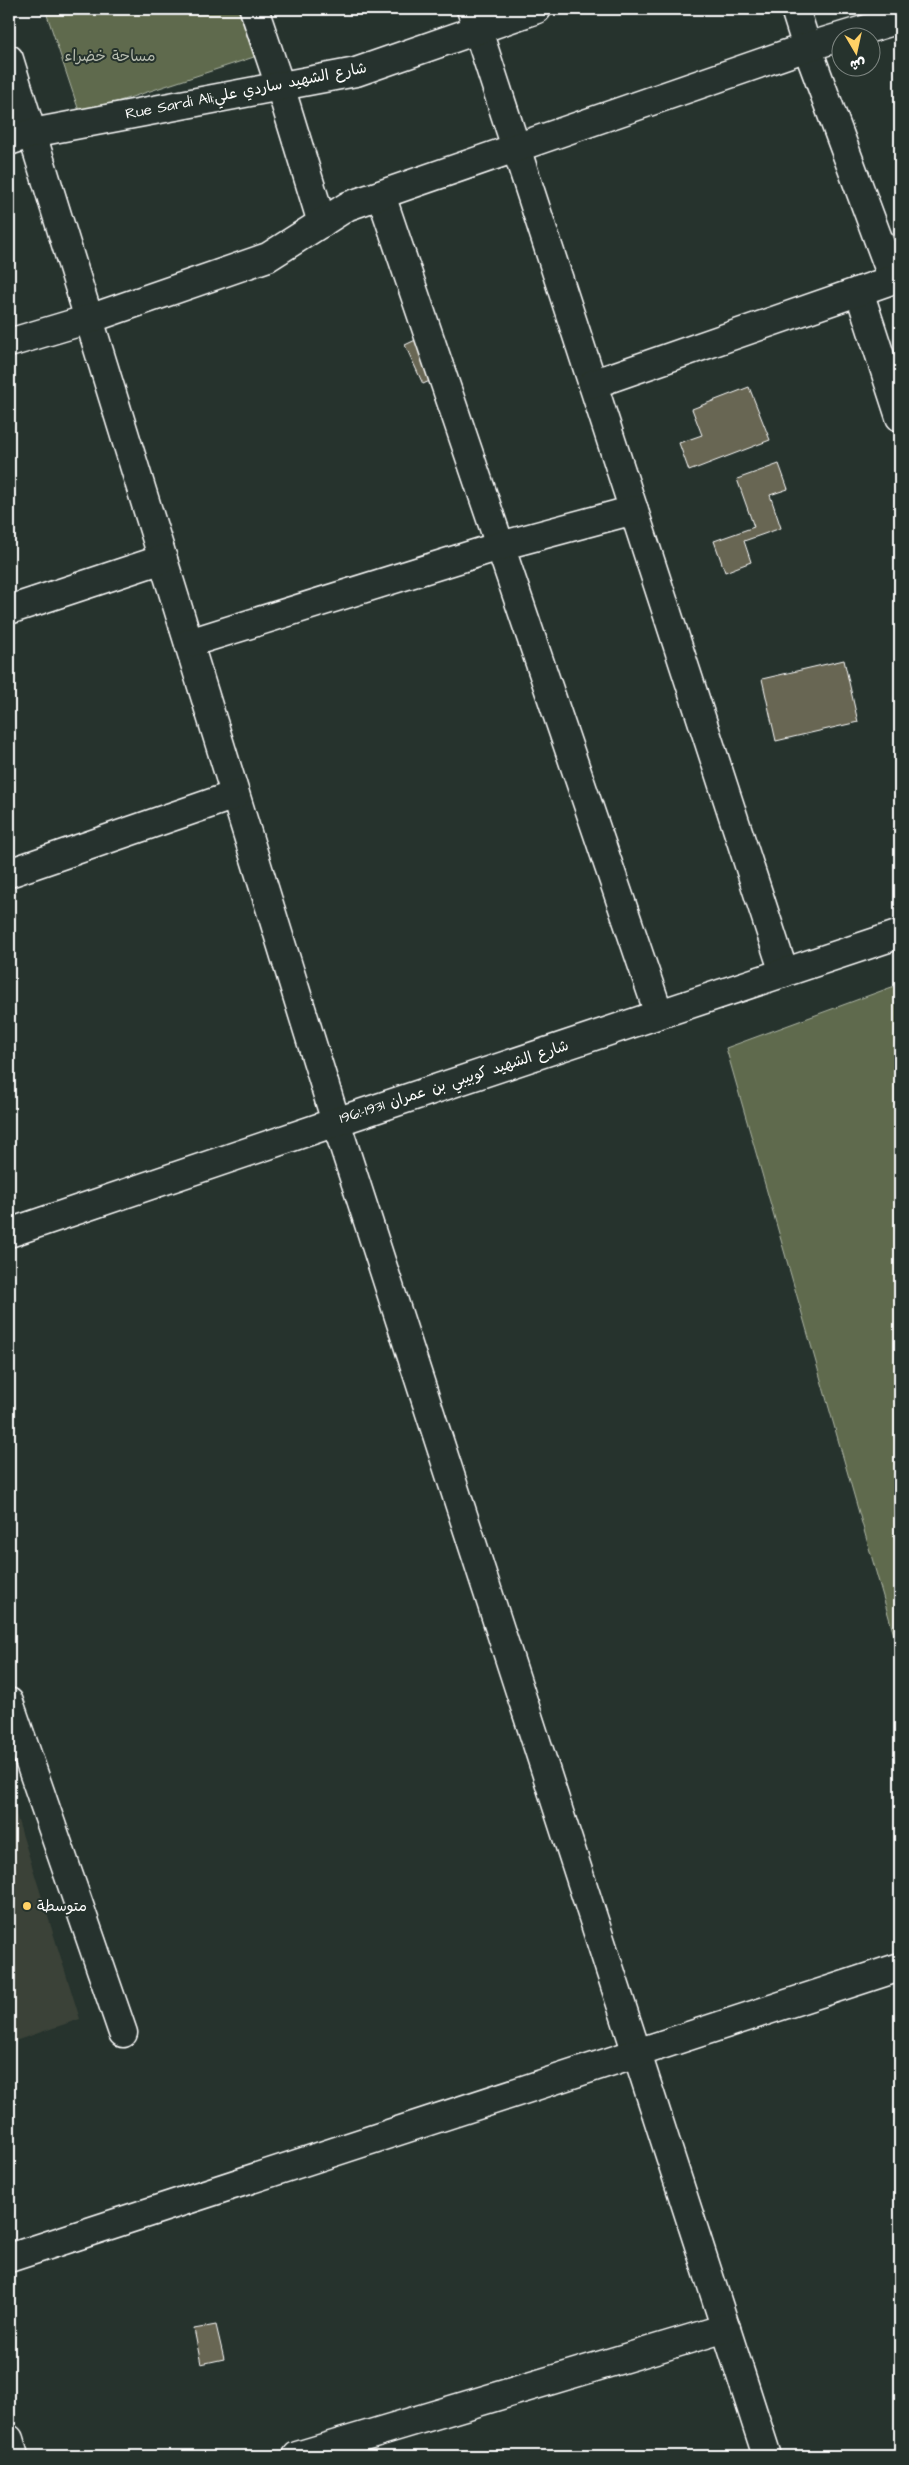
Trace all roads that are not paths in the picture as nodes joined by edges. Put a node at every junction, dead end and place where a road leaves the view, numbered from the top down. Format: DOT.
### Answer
graph roads {
  1 [pos="254,9"];
  2 [pos="537,9"];
  3 [pos="795,9"];
  4 [pos="475,19"];
  5 [pos="900,19"];
  6 [pos="807,47"];
  7 [pos="9,59"];
  8 [pos="280,86"];
  9 [pos="20,137"];
  10 [pos="516,147"];
  11 [pos="381,195"];
  12 [pos="322,223"];
  13 [pos="897,278"];
  14 [pos="859,291"];
  15 [pos="88,319"];
  16 [pos="9,343"];
  17 [pos="593,384"];
  18 [pos="900,417"];
  19 [pos="634,510"];
  20 [pos="500,546"];
  21 [pos="162,559"];
  22 [pos="9,610"];
  23 [pos="189,643"];
  24 [pos="235,795"];
  25 [pos="9,873"];
  26 [pos="900,934"];
  27 [pos="784,973"];
  28 [pos="659,1014"];
  29 [pos="336,1122"];
  30 [pos="9,1233"];
  31 [pos="9,1702"];
  32 [pos="900,1967"];
  33 [pos="123,2033"];
  34 [pos="637,2053"];
  35 [pos="9,2258"];
  36 [pos="726,2328"];
  37 [pos="9,2439"];
  38 [pos="14,2456"];
  39 [pos="297,2456"];
  40 [pos="767,2456"];
  1 -- 8 [label="street"];
  2 -- 4 [label="street, Rue Sardi Ali;شارع الشهيد ساردي علي"];
  3 -- 6 [label="street"];
  4 -- 8 [label="street, Rue Sardi Ali;شارع الشهيد ساردي علي"];
  4 -- 10 [label="street"];
  5 -- 6 [label="street"];
  6 -- 10 [label="street"];
  6 -- 13 [label="street"];
  7 -- 9 [label="street"];
  8 -- 9 [label="street, Rue Sardi Ali;شارع الشهيد ساردي علي"];
  8 -- 12 [label="street"];
  9 -- 15 [label="street"];
  10 -- 11 [label="street"];
  10 -- 17 [label="street"];
  11 -- 12 [label="street"];
  11 -- 20 [label="street"];
  12 -- 15 [label="street"];
  13 -- 14 [label="street"];
  14 -- 17 [label="street"];
  14 -- 18 [label="street"];
  15 -- 16 [label="street"];
  15 -- 21 [label="street"];
  17 -- 19 [label="street"];
  19 -- 20 [label="street"];
  19 -- 27 [label="street"];
  20 -- 23 [label="street"];
  20 -- 28 [label="street"];
  21 -- 22 [label="street"];
  21 -- 23 [label="street"];
  23 -- 24 [label="street"];
  24 -- 25 [label="street"];
  24 -- 29 [label="street"];
  26 -- 27 [label="street, شارع الشهيد كوبيبي بن عمران 1931-1961"];
  27 -- 28 [label="street, شارع الشهيد كوبيبي بن عمران 1931-1961"];
  28 -- 29 [label="street, شارع الشهيد كوبيبي بن عمران 1931-1961"];
  29 -- 30 [label="street, شارع الشهيد كوبيبي بن عمران 1931-1961"];
  29 -- 34 [label="street"];
  31 -- 33 [label="street"];
  32 -- 34 [label="street"];
  34 -- 35 [label="street"];
  34 -- 36 [label="street"];
  36 -- 39 [label="street"];
  36 -- 40 [label="street"];
  37 -- 38 [label="street"];
}
